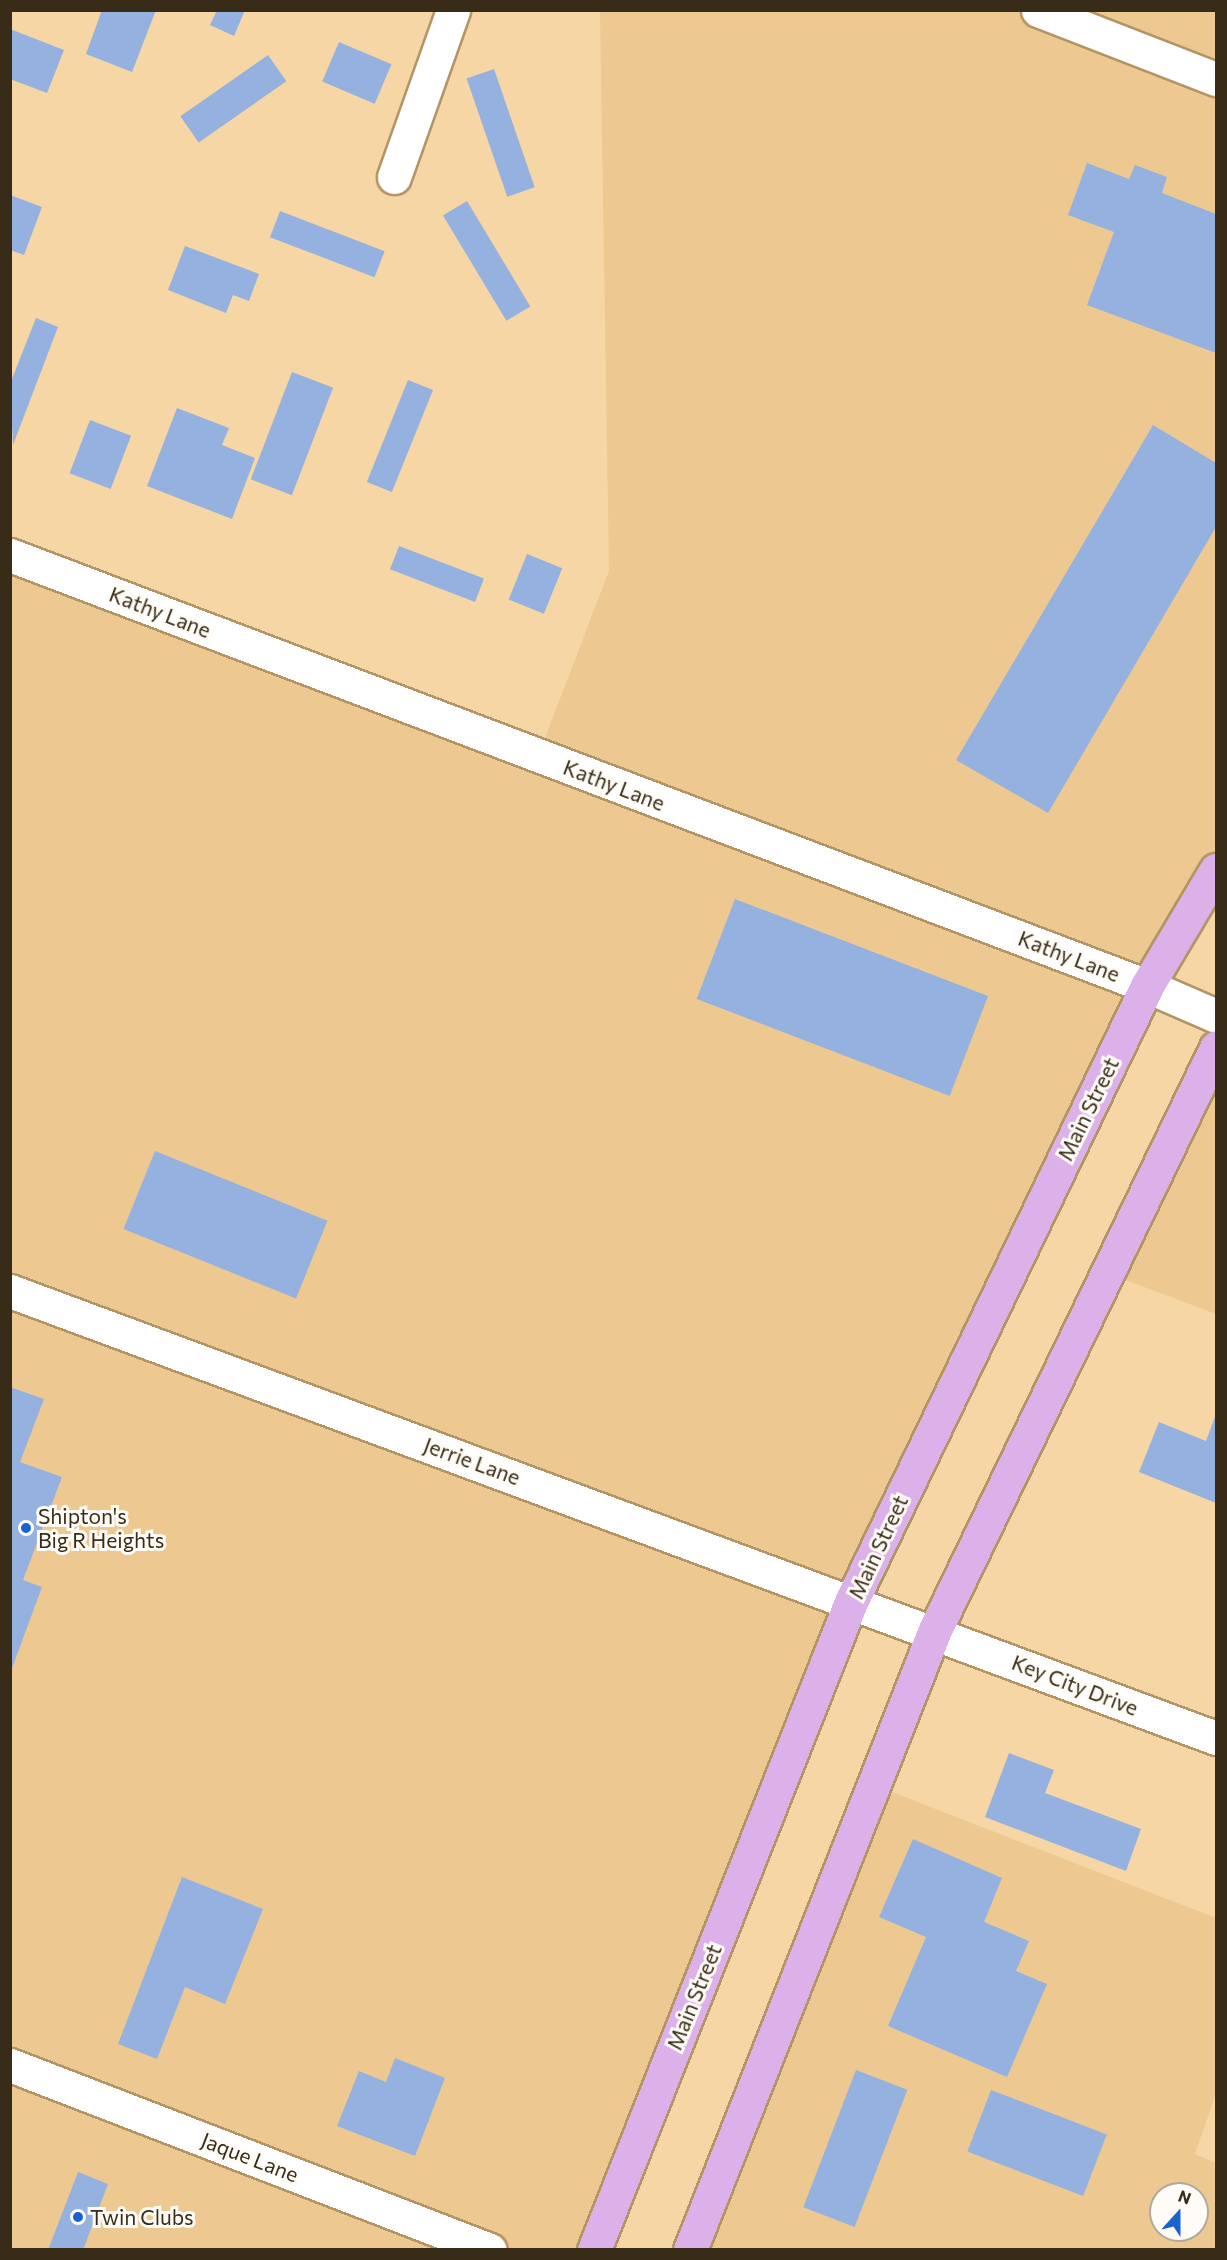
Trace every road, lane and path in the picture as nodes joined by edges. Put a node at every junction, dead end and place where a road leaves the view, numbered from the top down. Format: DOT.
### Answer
graph roads {
  1 [pos="453,10"];
  2 [pos="1038,10"];
  3 [pos="1216,79"];
  4 [pos="394,177"];
  5 [pos="10,555"];
  6 [pos="1216,870"];
  7 [pos="1147,986"];
  8 [pos="1216,1016"];
  9 [pos="1216,1048"];
  10 [pos="10,1291"];
  11 [pos="851,1602"];
  12 [pos="934,1632"];
  13 [pos="1216,1738"];
  14 [pos="10,2065"];
  15 [pos="485,2249"];
  16 [pos="594,2250"];
  17 [pos="690,2250"];
  1 -- 4 [label="street"];
  2 -- 3 [label="street"];
  5 -- 7 [label="street, Kathy Lane"];
  6 -- 7 [label="main road, Main Street"];
  7 -- 8 [label="street, Kathy Lane"];
  7 -- 11 [label="main road, Main Street"];
  9 -- 12 [label="main road"];
  10 -- 11 [label="street, Jerrie Lane"];
  11 -- 12 [label="street, Jerrie Lane"];
  11 -- 16 [label="main road, Main Street"];
  12 -- 13 [label="street, Key City Drive"];
  12 -- 17 [label="main road"];
  14 -- 15 [label="street, Jaque Lane"];
}
